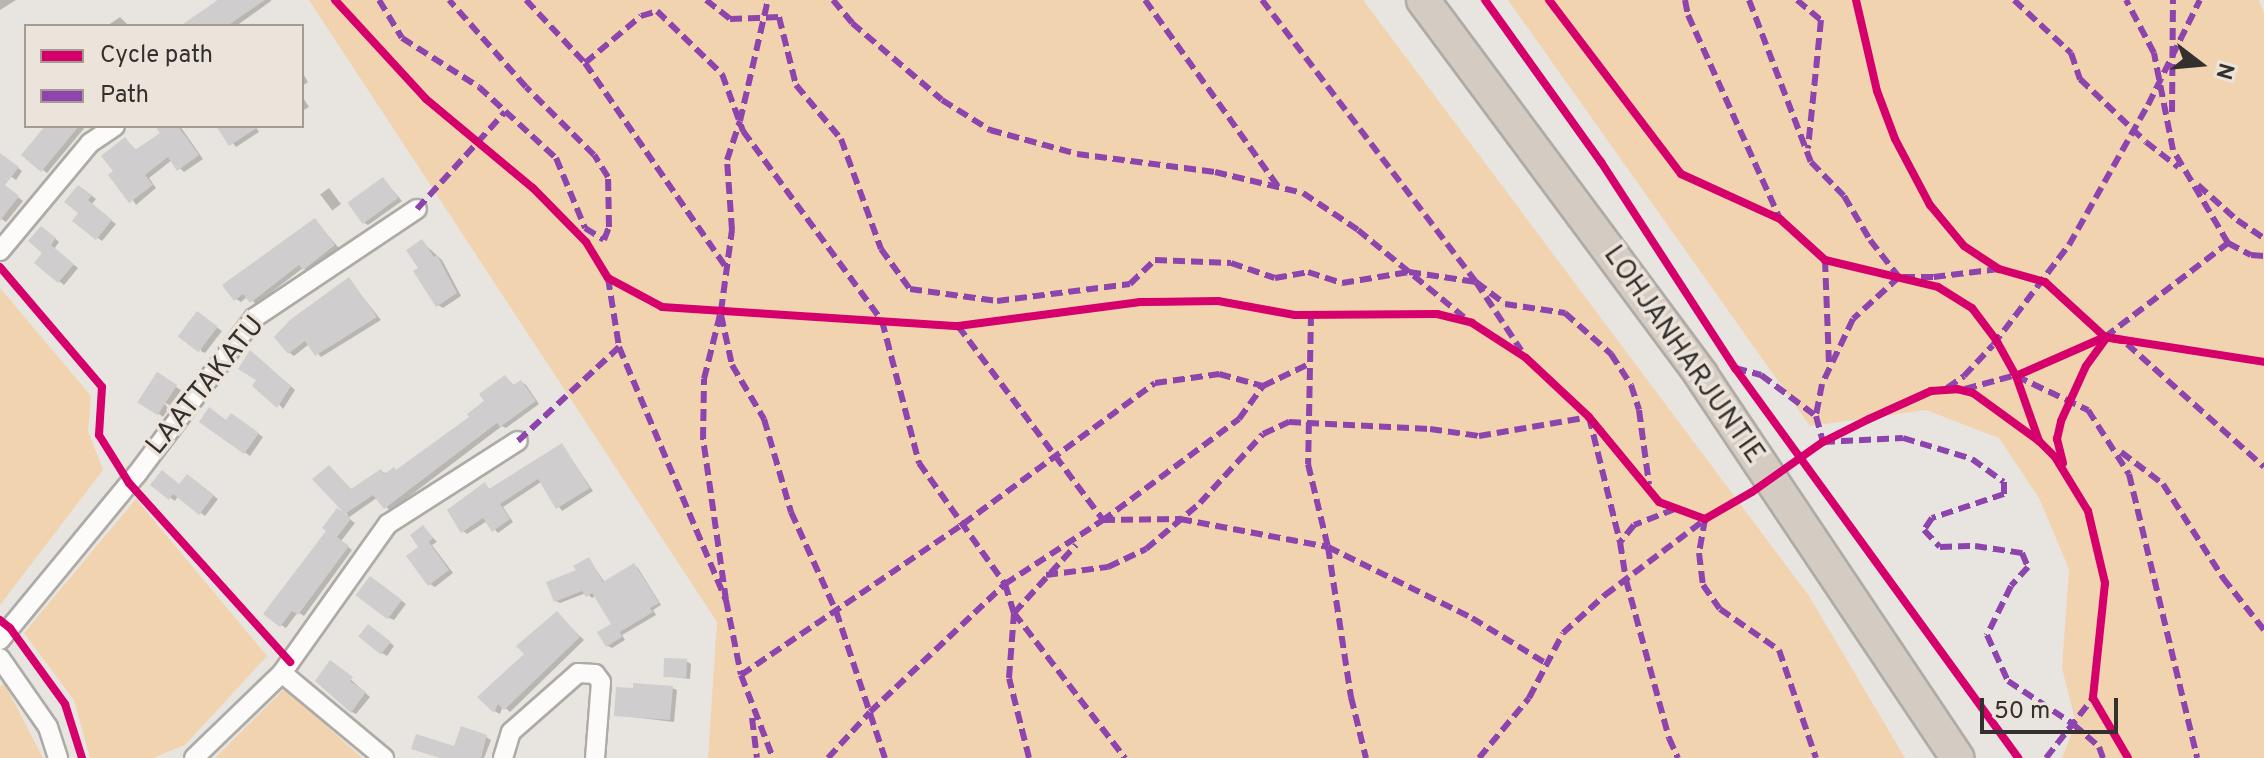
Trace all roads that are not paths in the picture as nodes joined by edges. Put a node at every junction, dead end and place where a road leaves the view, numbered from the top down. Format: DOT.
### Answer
graph roads {
  1 [pos="1423,0"];
  2 [pos="112,128"];
  3 [pos="417,209"];
  4 [pos="0,251"];
  5 [pos="518,441"];
  6 [pos="0,640"];
  7 [pos="0,658"];
  8 [pos="282,673"];
  9 [pos="58,758"];
  10 [pos="194,758"];
  11 [pos="384,758"];
  12 [pos="503,758"];
  13 [pos="595,758"];
  14 [pos="1957,758"];
  1 -- 14 [label="highway, LOHJANHARJUNTIE"];
  2 -- 4 [label="street"];
  3 -- 6 [label="street, LAATTAKATU"];
  5 -- 8 [label="street"];
  7 -- 9 [label="street"];
  8 -- 10 [label="street"];
  8 -- 11 [label="street"];
  12 -- 13 [label="street"];
}
